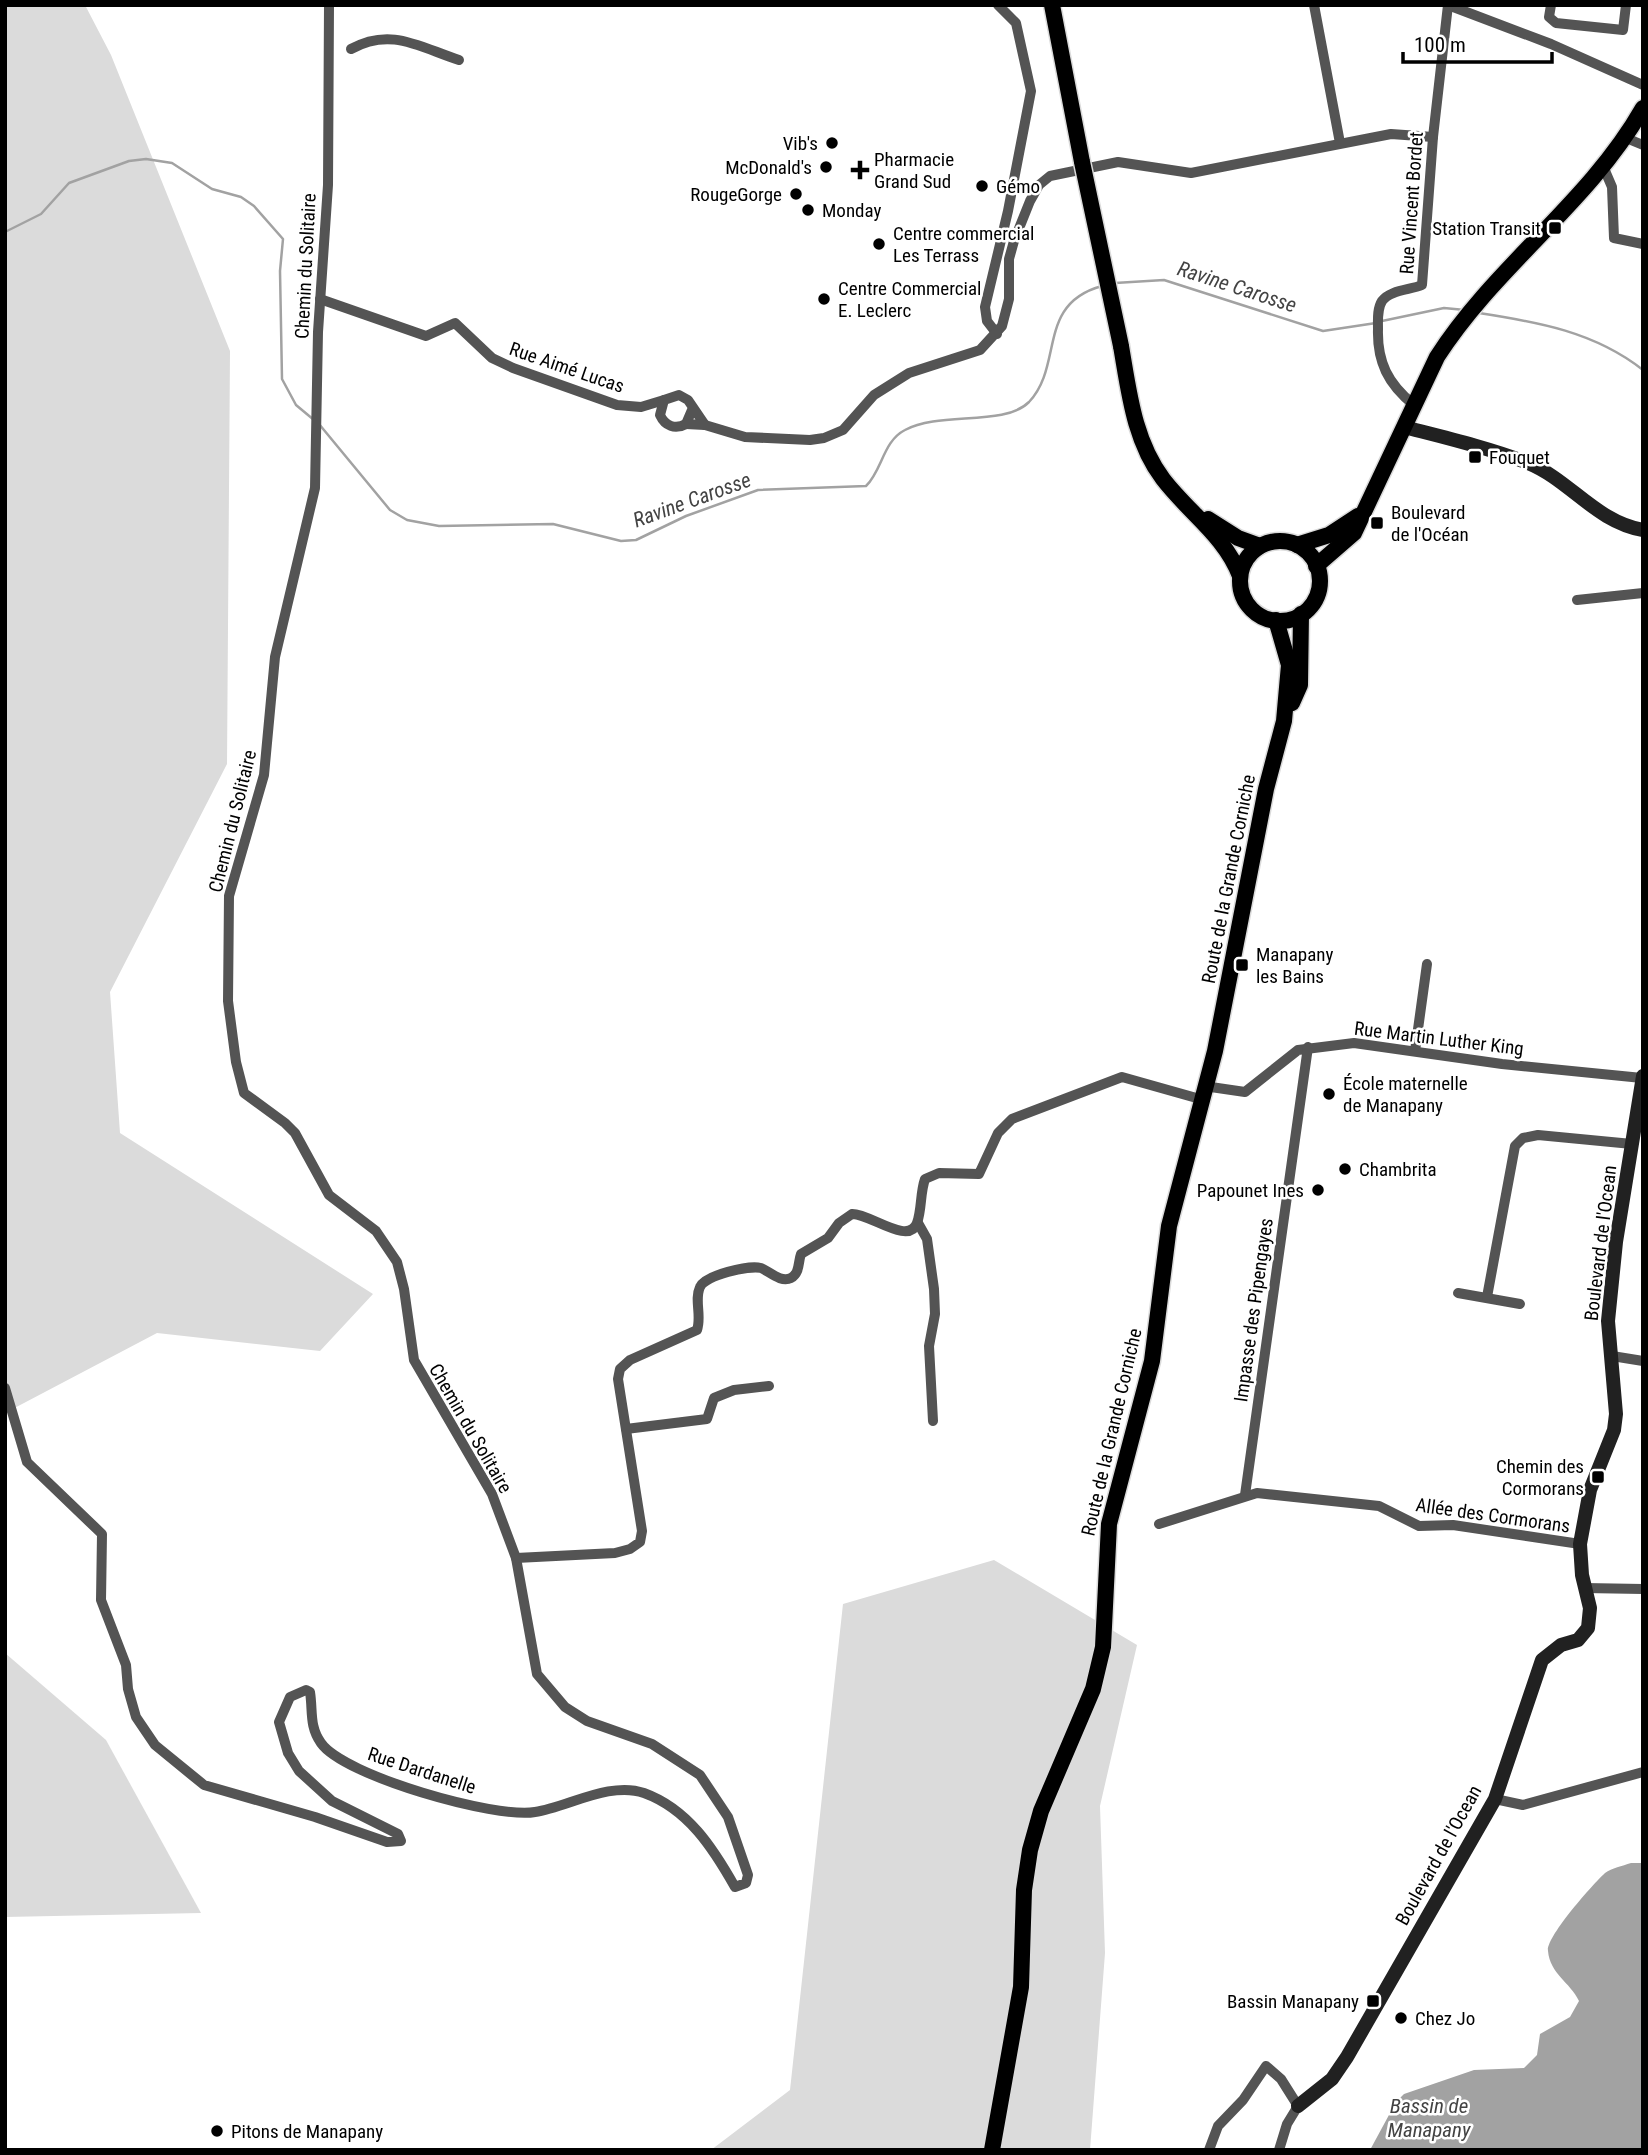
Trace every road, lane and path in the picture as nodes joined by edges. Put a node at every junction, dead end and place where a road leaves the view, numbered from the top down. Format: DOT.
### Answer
graph roads {
  1 [pos="329,5"];
  2 [pos="998,5"];
  3 [pos="1052,5"];
  4 [pos="1314,5"];
  5 [pos="1448,5"];
  6 [pos="1550,5"];
  7 [pos="1626,5"];
  8 [pos="351,49"];
  9 [pos="459,60"];
  10 [pos="1643,85"];
  11 [pos="1643,108"];
  12 [pos="1433,137"];
  13 [pos="1626,138"];
  14 [pos="1340,143"];
  15 [pos="1643,145"];
  16 [pos="1603,166"];
  17 [pos="1643,244"];
  18 [pos="320,299"];
  19 [pos="997,334"];
  20 [pos="664,400"];
  21 [pos="1414,405"];
  22 [pos="640,407"];
  23 [pos="692,410"];
  24 [pos="662,420"];
  25 [pos="686,424"];
  26 [pos="705,425"];
  27 [pos="1404,427"];
  28 [pos="1175,494"];
  29 [pos="1370,505"];
  30 [pos="1643,530"];
  31 [pos="1297,545"];
  32 [pos="1260,546"];
  33 [pos="1317,566"];
  34 [pos="1240,576"];
  35 [pos="1643,593"];
  36 [pos="1577,600"];
  37 [pos="1301,614"];
  38 [pos="1276,620"];
  39 [pos="1284,721"];
  40 [pos="1427,964"];
  41 [pos="1308,1046"];
  42 [pos="1415,1051"];
  43 [pos="1642,1077"];
  44 [pos="1202,1093"];
  45 [pos="1632,1144"];
  46 [pos="918,1223"];
  47 [pos="1458,1293"];
  48 [pos="1487,1297"];
  49 [pos="1520,1304"];
  50 [pos="1612,1356"];
  51 [pos="1643,1361"];
  52 [pos="769,1386"];
  53 [pos="5,1388"];
  54 [pos="933,1421"];
  55 [pos="626,1429"];
  56 [pos="1245,1495"];
  57 [pos="1159,1524"];
  58 [pos="1580,1544"];
  59 [pos="516,1558"];
  60 [pos="1584,1588"];
  61 [pos="1643,1589"];
  62 [pos="1643,1772"];
  63 [pos="1495,1799"];
  64 [pos="1298,2106"];
  65 [pos="992,2150"];
  66 [pos="1209,2150"];
  67 [pos="1279,2150"];
  1 -- 18 [label="street, Chemin du Solitaire"];
  2 -- 19 [label="street"];
  3 -- 28 [label="main road, bridge"];
  4 -- 14 [label="street"];
  5 -- 10 [label="street"];
  5 -- 12 [label="street, Rue Vincent Bordet"];
  6 -- 7 [label="street"];
  8 -- 9 [label="street"];
  11 -- 13 [label="main road"];
  12 -- 14 [label="street"];
  12 -- 21 [label="street, Rue Vincent Bordet"];
  13 -- 15 [label="street"];
  13 -- 16 [label="main road"];
  14 -- 19 [label="street"];
  16 -- 17 [label="street"];
  16 -- 21 [label="main road"];
  18 -- 22 [label="street, Rue Aimé Lucas"];
  18 -- 59 [label="street, Chemin du Solitaire"];
  19 -- 26 [label="street"];
  20 -- 22 [label="street, Rue Aimé Lucas"];
  20 -- 23 [label="street"];
  20 -- 24 [label="street"];
  21 -- 27 [label="main road"];
  22 -- 24 [label="street, Rue Aimé Lucas"];
  23 -- 25 [label="street"];
  23 -- 26 [label="street"];
  24 -- 25 [label="street"];
  25 -- 26 [label="street"];
  27 -- 29 [label="main road"];
  27 -- 30 [label="street"];
  28 -- 32 [label="main road"];
  28 -- 34 [label="main road"];
  29 -- 31 [label="main road"];
  29 -- 33 [label="main road"];
  31 -- 32 [label="main road"];
  31 -- 33 [label="main road"];
  32 -- 34 [label="main road"];
  33 -- 37 [label="main road"];
  34 -- 38 [label="main road"];
  35 -- 36 [label="street"];
  37 -- 38 [label="main road"];
  37 -- 39 [label="main road, Route de la Grande Corniche"];
  38 -- 39 [label="main road, Route de la Grande Corniche"];
  39 -- 44 [label="main road, Route de la Grande Corniche"];
  40 -- 42 [label="street"];
  41 -- 42 [label="street, Rue Martin Luther King"];
  41 -- 44 [label="street"];
  41 -- 56 [label="street, Impasse des Pipengayes"];
  42 -- 43 [label="street, Rue Martin Luther King"];
  43 -- 45 [label="street, Boulevard de l'Ocean"];
  44 -- 46 [label="street"];
  44 -- 65 [label="main road, Route de la Grande Corniche"];
  45 -- 48 [label="street"];
  45 -- 50 [label="street, Boulevard de l'Ocean"];
  46 -- 54 [label="street"];
  46 -- 55 [label="street"];
  47 -- 48 [label="street"];
  48 -- 49 [label="street"];
  50 -- 51 [label="street"];
  50 -- 58 [label="street, Boulevard de l'Ocean"];
  52 -- 55 [label="street"];
  53 -- 59 [label="street, Rue Dardanelle"];
  55 -- 59 [label="street"];
  56 -- 57 [label="street, Allée des Cormorans"];
  56 -- 58 [label="street, Allée des Cormorans"];
  58 -- 60 [label="street, Boulevard de l'Ocean"];
  60 -- 61 [label="street"];
  60 -- 63 [label="street, Boulevard de l'Ocean"];
  62 -- 63 [label="street"];
  63 -- 64 [label="street, Boulevard de l'Ocean"];
  64 -- 66 [label="street"];
  64 -- 67 [label="street, Boulevard de l'Ocean"];
}
